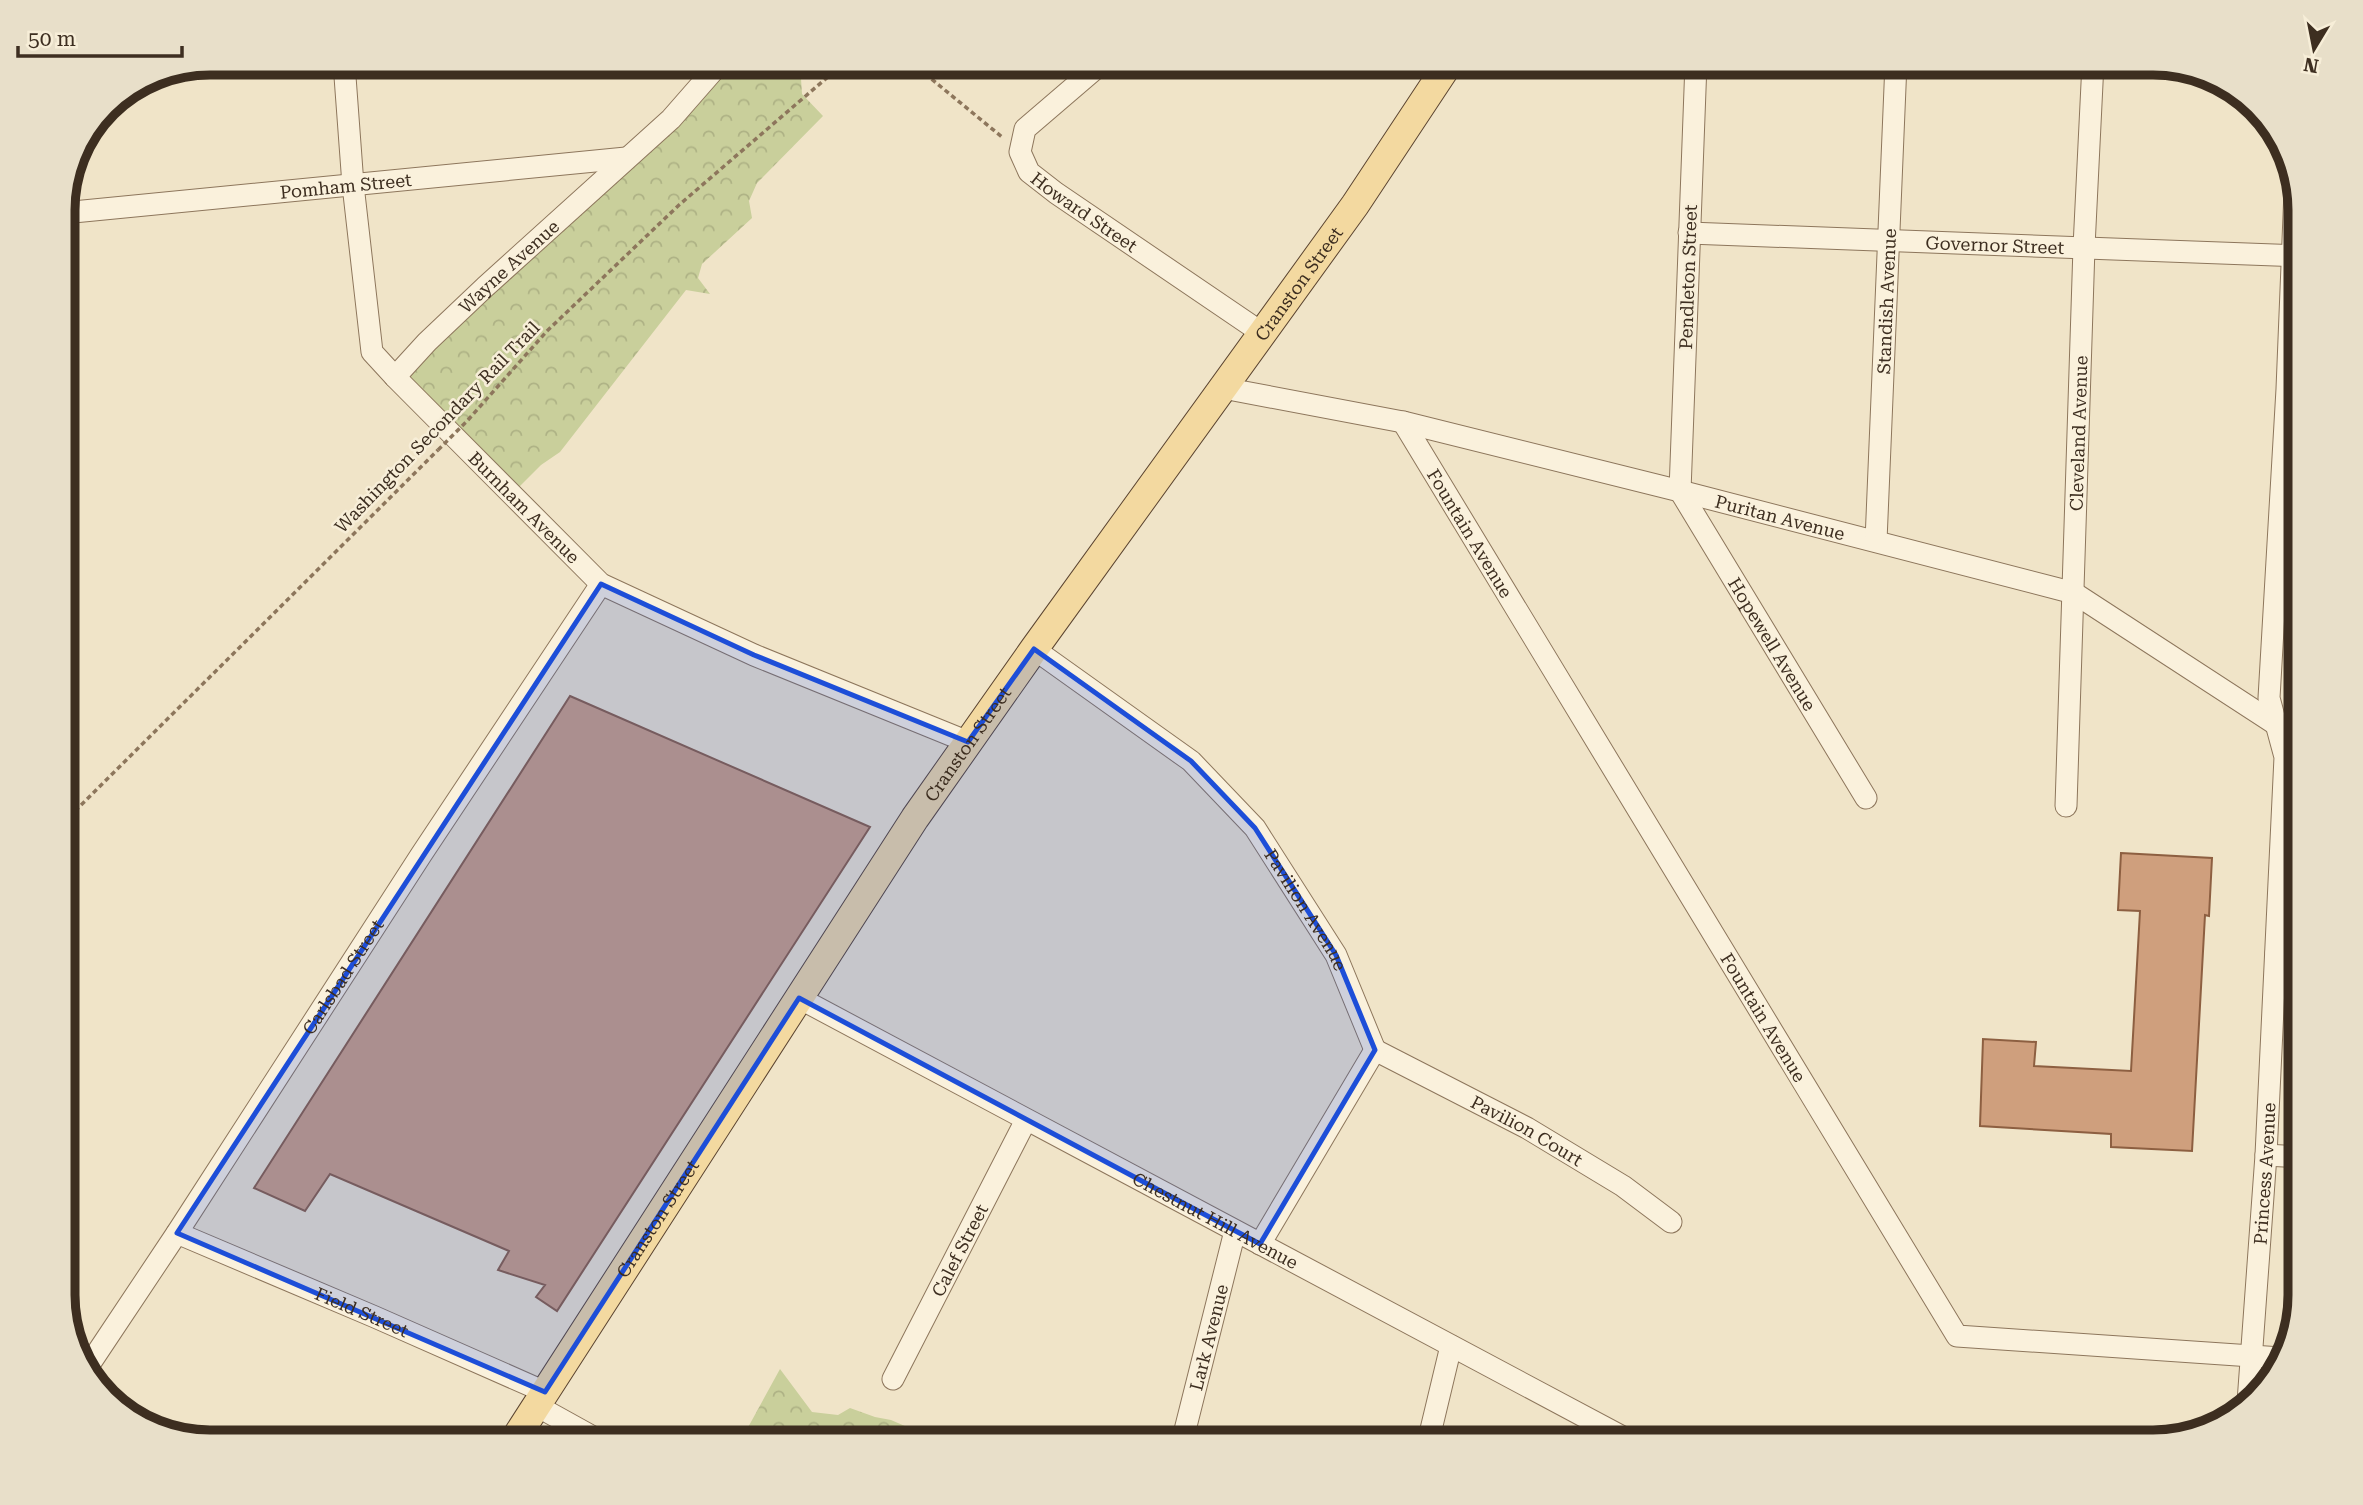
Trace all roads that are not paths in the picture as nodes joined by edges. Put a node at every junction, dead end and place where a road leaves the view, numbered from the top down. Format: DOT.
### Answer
graph roads {
  1 [pos="345,75"];
  2 [pos="710,75"];
  3 [pos="1088,75"];
  4 [pos="1441,75"];
  5 [pos="1696,75"];
  6 [pos="1895,75"];
  7 [pos="2092,75"];
  8 [pos="626,158"];
  9 [pos="353,185"];
  10 [pos="76,212"];
  11 [pos="1689,233"];
  12 [pos="1889,240"];
  13 [pos="2084,247"];
  14 [pos="2288,256"];
  15 [pos="1262,333"];
  16 [pos="395,377"];
  17 [pos="1223,387"];
  18 [pos="2288,398"];
  19 [pos="1403,422"];
  20 [pos="1680,491"];
  21 [pos="1876,541"];
  22 [pos="601,584"];
  23 [pos="2074,593"];
  24 [pos="1034,649"];
  25 [pos="2277,726"];
  26 [pos="2288,733"];
  27 [pos="968,742"];
  28 [pos="1866,798"];
  29 [pos="2066,806"];
  30 [pos="2276,953"];
  31 [pos="2288,954"];
  32 [pos="799,998"];
  33 [pos="1375,1050"];
  34 [pos="1026,1120"];
  35 [pos="2266,1155"];
  36 [pos="2288,1156"];
  37 [pos="1671,1222"];
  38 [pos="1235,1231"];
  39 [pos="177,1233"];
  40 [pos="1260,1244"];
  41 [pos="1451,1346"];
  42 [pos="2251,1357"];
  43 [pos="2272,1358"];
  44 [pos="92,1360"];
  45 [pos="893,1379"];
  46 [pos="2249,1389"];
  47 [pos="541,1399"];
  48 [pos="521,1430"];
  49 [pos="585,1430"];
  50 [pos="1185,1430"];
  51 [pos="1431,1430"];
  52 [pos="1609,1430"];
  1 -- 9 [label="street, Burnham Avenue"];
  2 -- 8 [label="street, Wayne Avenue"];
  3 -- 15 [label="street, Howard Street"];
  4 -- 15 [label="main road, Cranston Street"];
  5 -- 11 [label="street, Pendleton Street"];
  6 -- 12 [label="street, Standish Avenue"];
  7 -- 13 [label="street, Cleveland Avenue"];
  8 -- 9 [label="street, Pomham Street"];
  8 -- 16 [label="street, Wayne Avenue"];
  9 -- 10 [label="street, Pomham Street"];
  9 -- 16 [label="street, Burnham Avenue"];
  11 -- 12 [label="street, Governor Street"];
  11 -- 20 [label="street, Pendleton Street"];
  12 -- 13 [label="street, Governor Street"];
  12 -- 21 [label="street, Standish Avenue"];
  13 -- 14 [label="street, Governor Street"];
  13 -- 23 [label="street, Cleveland Avenue"];
  15 -- 17 [label="main road, Cranston Street"];
  16 -- 22 [label="street, Burnham Avenue"];
  17 -- 19 [label="street, Puritan Avenue"];
  17 -- 24 [label="main road, Cranston Street"];
  18 -- 25 [label="street, Princess Avenue"];
  19 -- 20 [label="street, Puritan Avenue"];
  19 -- 42 [label="street, Fountain Avenue"];
  20 -- 21 [label="street, Puritan Avenue"];
  20 -- 28 [label="street, Hopewell Avenue"];
  21 -- 23 [label="street, Puritan Avenue"];
  22 -- 27 [label="street, Burnham Avenue"];
  22 -- 39 [label="street, Carlsbad Street"];
  23 -- 25 [label="street, Puritan Avenue"];
  23 -- 29 [label="street, Cleveland Avenue"];
  24 -- 27 [label="main road, Cranston Street"];
  24 -- 33 [label="street, Pavilion Avenue"];
  25 -- 26 [label="street, Puritan Avenue"];
  25 -- 30 [label="street, Princess Avenue"];
  27 -- 32 [label="main road, Cranston Street"];
  30 -- 31 [label="street"];
  30 -- 35 [label="street, Princess Avenue"];
  32 -- 34 [label="street, Chestnut Hill Avenue"];
  32 -- 47 [label="main road, Cranston Street"];
  33 -- 37 [label="street, Pavilion Court"];
  33 -- 40 [label="street"];
  34 -- 38 [label="street, Chestnut Hill Avenue"];
  34 -- 45 [label="street, Calef Street"];
  35 -- 36 [label="street"];
  35 -- 42 [label="street, Princess Avenue"];
  38 -- 40 [label="street, Chestnut Hill Avenue"];
  38 -- 50 [label="street, Lark Avenue"];
  39 -- 44 [label="street, Carlsbad Street"];
  39 -- 47 [label="street, Field Street"];
  40 -- 41 [label="street, Chestnut Hill Avenue"];
  41 -- 51 [label="street"];
  41 -- 52 [label="street, Chestnut Hill Avenue"];
  42 -- 43 [label="street, Fountain Avenue"];
  42 -- 46 [label="street, Princess Avenue"];
  47 -- 48 [label="main road, Cranston Street"];
  47 -- 49 [label="street, Field Street"];
}
